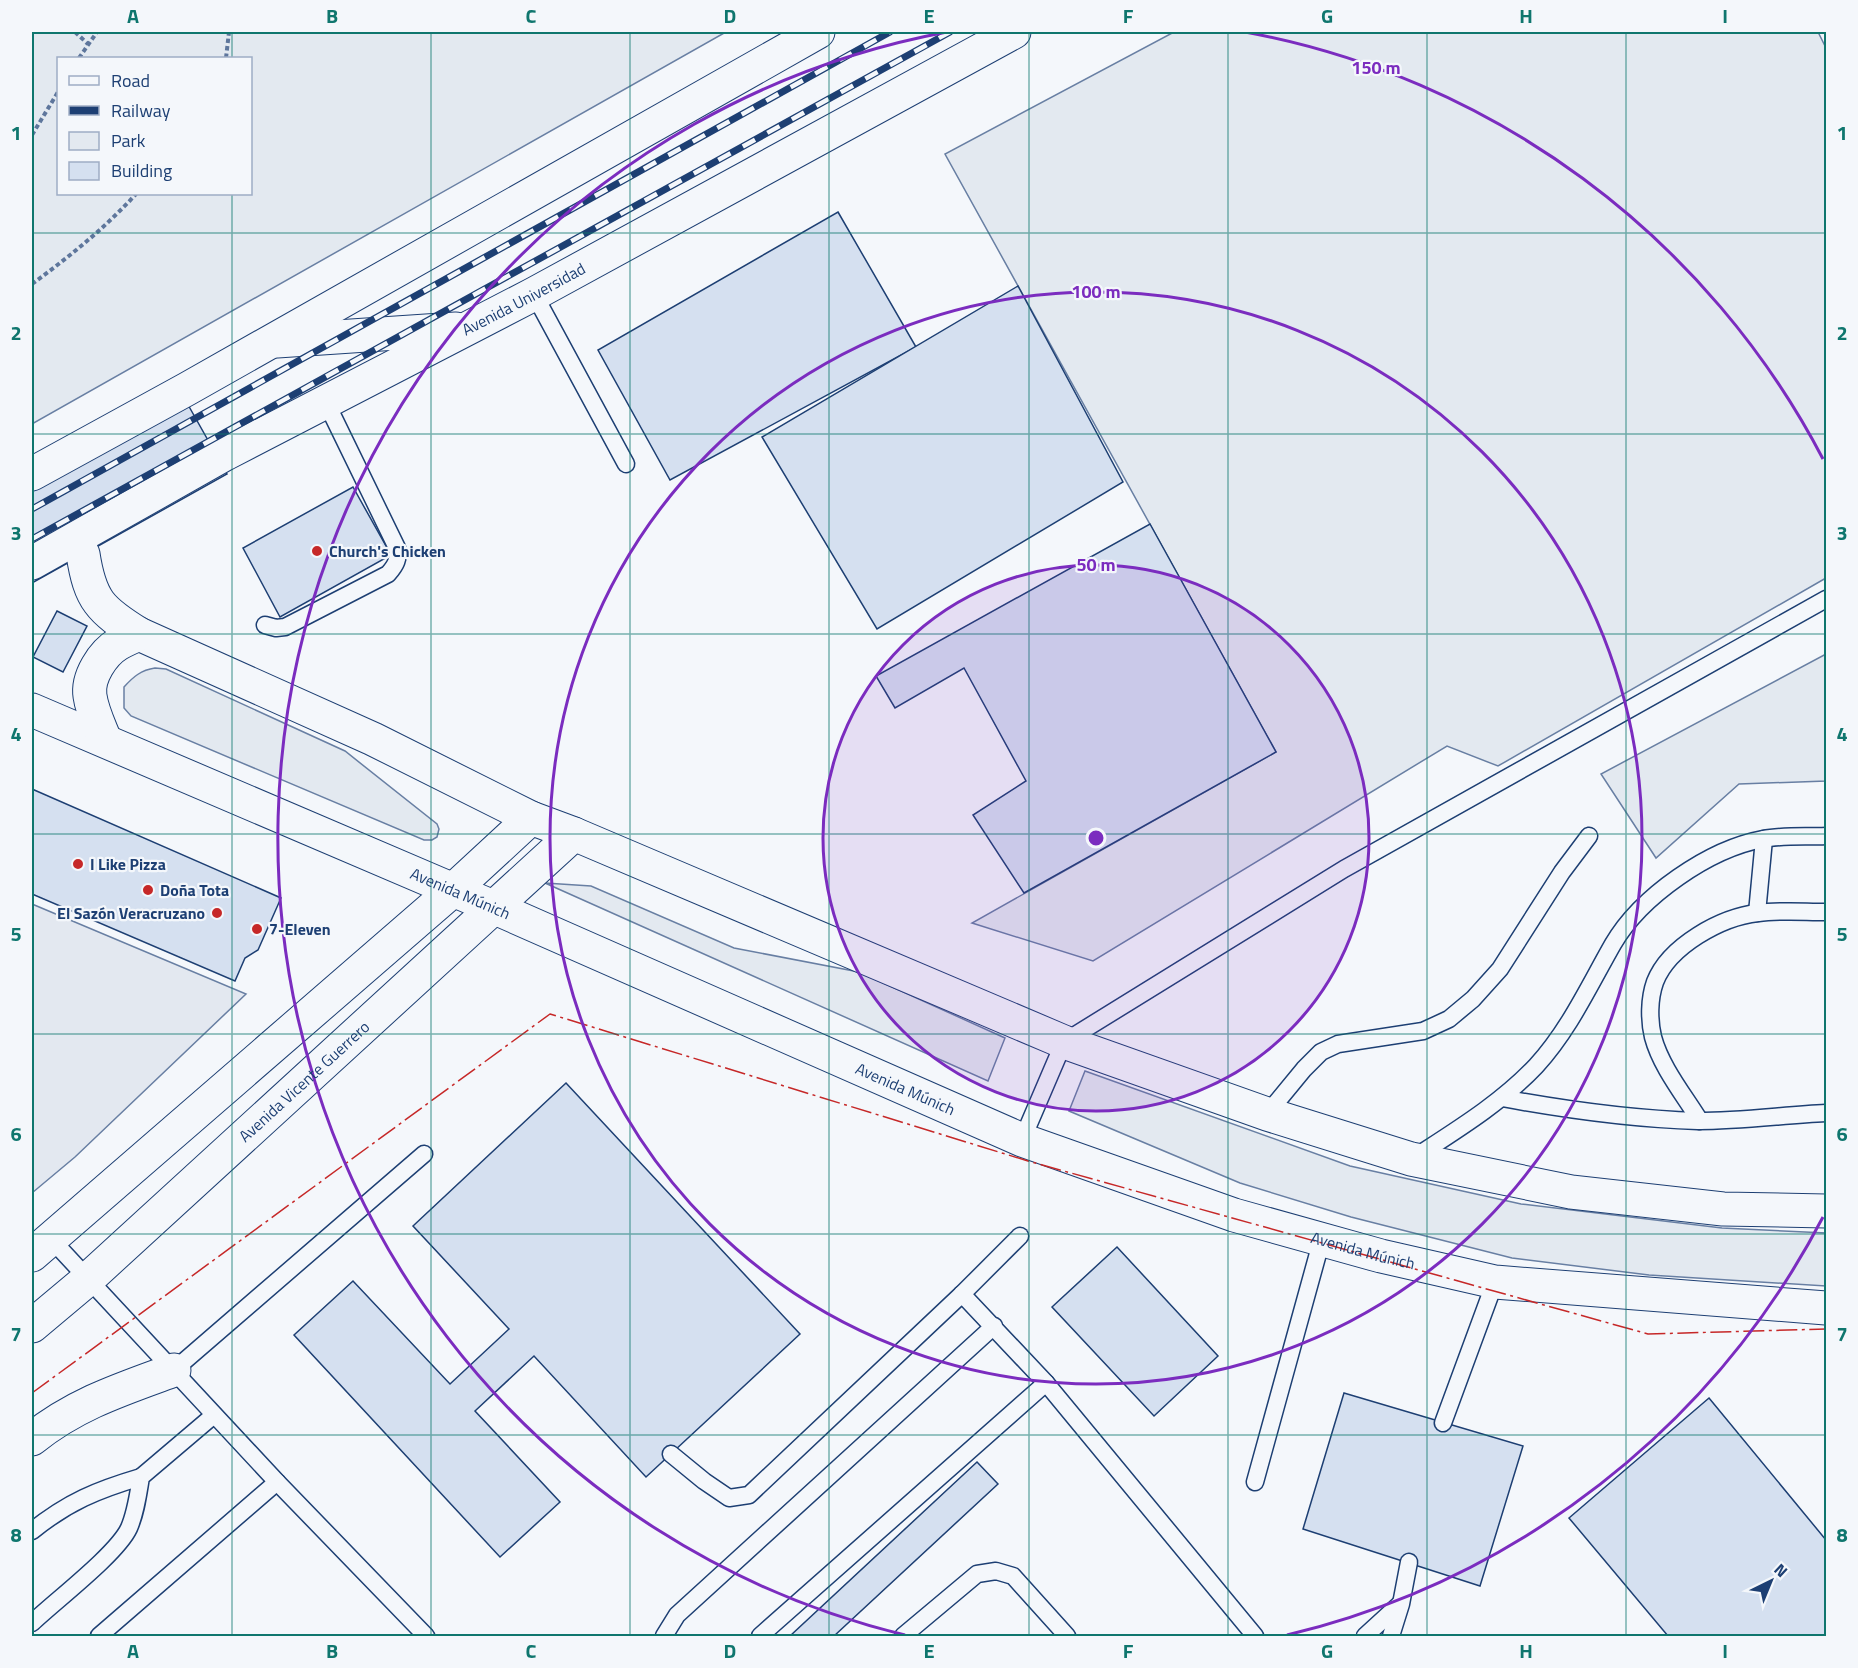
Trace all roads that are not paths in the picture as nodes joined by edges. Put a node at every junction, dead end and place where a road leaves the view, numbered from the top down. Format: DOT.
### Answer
graph roads {
  1 [pos="818,32"];
  2 [pos="1014,32"];
  3 [pos="534,294"];
  4 [pos="467,328"];
  5 [pos="269,341"];
  6 [pos="326,402"];
  7 [pos="626,464"];
  8 [pos="32,474"];
  9 [pos="83,554"];
  10 [pos="32,563"];
  11 [pos="1827,599"];
  12 [pos="265,625"];
  13 [pos="139,634"];
  14 [pos="32,710"];
  15 [pos="105,740"];
  16 [pos="531,818"];
  17 [pos="573,834"];
  18 [pos="1589,836"];
  19 [pos="1827,836"];
  20 [pos="1764,839"];
  21 [pos="453,890"];
  22 [pos="493,907"];
  23 [pos="1827,912"];
  24 [pos="1757,913"];
  25 [pos="1064,1042"];
  26 [pos="1502,1098"];
  27 [pos="1827,1113"];
  28 [pos="1267,1114"];
  29 [pos="1701,1121"];
  30 [pos="1022,1140"];
  31 [pos="424,1154"];
  32 [pos="1411,1159"];
  33 [pos="1827,1211"];
  34 [pos="1020,1236"];
  35 [pos="1322,1239"];
  36 [pos="41,1247"];
  37 [pos="88,1279"];
  38 [pos="1495,1282"];
  39 [pos="962,1294"];
  40 [pos="1827,1308"];
  41 [pos="32,1326"];
  42 [pos="994,1326"];
  43 [pos="174,1370"];
  44 [pos="1046,1383"];
  45 [pos="214,1415"];
  46 [pos="1443,1423"];
  47 [pos="32,1439"];
  48 [pos="671,1454"];
  49 [pos="141,1478"];
  50 [pos="277,1482"];
  51 [pos="1255,1482"];
  52 [pos="32,1531"];
  53 [pos="1409,1562"];
  54 [pos="1401,1604"];
  55 [pos="32,1623"];
  56 [pos="419,1635"];
  57 [pos="99,1636"];
  58 [pos="664,1636"];
  59 [pos="760,1636"];
  60 [pos="903,1636"];
  61 [pos="1067,1636"];
  62 [pos="1255,1636"];
  63 [pos="1365,1636"];
  64 [pos="1390,1636"];
  1 -- 5 [label="main road"];
  2 -- 3 [label="main road, Avenida Universidad"];
  3 -- 4 [label="main road, Avenida Universidad"];
  3 -- 7 [label="lane"];
  4 -- 5 [label="main road"];
  4 -- 6 [label="main road, Avenida Universidad"];
  5 -- 8 [label="main road"];
  6 -- 10 [label="main road, Avenida Universidad"];
  6 -- 12 [label="lane"];
  9 -- 13 [label="main road"];
  11 -- 25 [label="lane"];
  13 -- 15 [label="main road"];
  13 -- 16 [label="main road"];
  14 -- 15 [label="main road, Avenida Múnich"];
  15 -- 21 [label="main road, Avenida Múnich"];
  16 -- 17 [label="main road"];
  16 -- 21 [label="main road"];
  17 -- 22 [label="main road, Avenida Vicente Guerrero"];
  17 -- 25 [label="main road"];
  18 -- 28 [label="lane"];
  19 -- 20 [label="lane"];
  20 -- 24 [label="lane"];
  20 -- 26 [label="lane"];
  21 -- 22 [label="main road, Avenida Múnich"];
  21 -- 36 [label="main road"];
  22 -- 30 [label="main road, Avenida Múnich"];
  22 -- 37 [label="main road, Avenida Vicente Guerrero"];
  23 -- 24 [label="lane"];
  24 -- 29 [label="lane"];
  25 -- 28 [label="main road"];
  25 -- 30 [label="lane"];
  26 -- 29 [label="lane"];
  26 -- 32 [label="lane"];
  27 -- 29 [label="lane"];
  28 -- 32 [label="main road"];
  30 -- 35 [label="main road, Avenida Múnich"];
  31 -- 43 [label="lane"];
  32 -- 33 [label="main road"];
  34 -- 39 [label="lane"];
  35 -- 38 [label="main road, Avenida Múnich"];
  35 -- 51 [label="lane"];
  36 -- 37 [label="lane"];
  37 -- 41 [label="main road, Avenida Vicente Guerrero"];
  37 -- 43 [label="lane"];
  38 -- 40 [label="main road, Avenida Múnich"];
  38 -- 46 [label="lane"];
  39 -- 42 [label="lane"];
  39 -- 48 [label="lane"];
  42 -- 44 [label="lane"];
  42 -- 58 [label="lane"];
  43 -- 45 [label="lane"];
  43 -- 47 [label="main road"];
  44 -- 59 [label="lane"];
  44 -- 62 [label="lane"];
  45 -- 49 [label="lane"];
  45 -- 50 [label="lane"];
  49 -- 52 [label="lane"];
  49 -- 55 [label="lane"];
  50 -- 56 [label="lane"];
  50 -- 57 [label="lane"];
  53 -- 54 [label="lane"];
  54 -- 63 [label="lane"];
  54 -- 64 [label="lane"];
  60 -- 61 [label="lane"];
}
